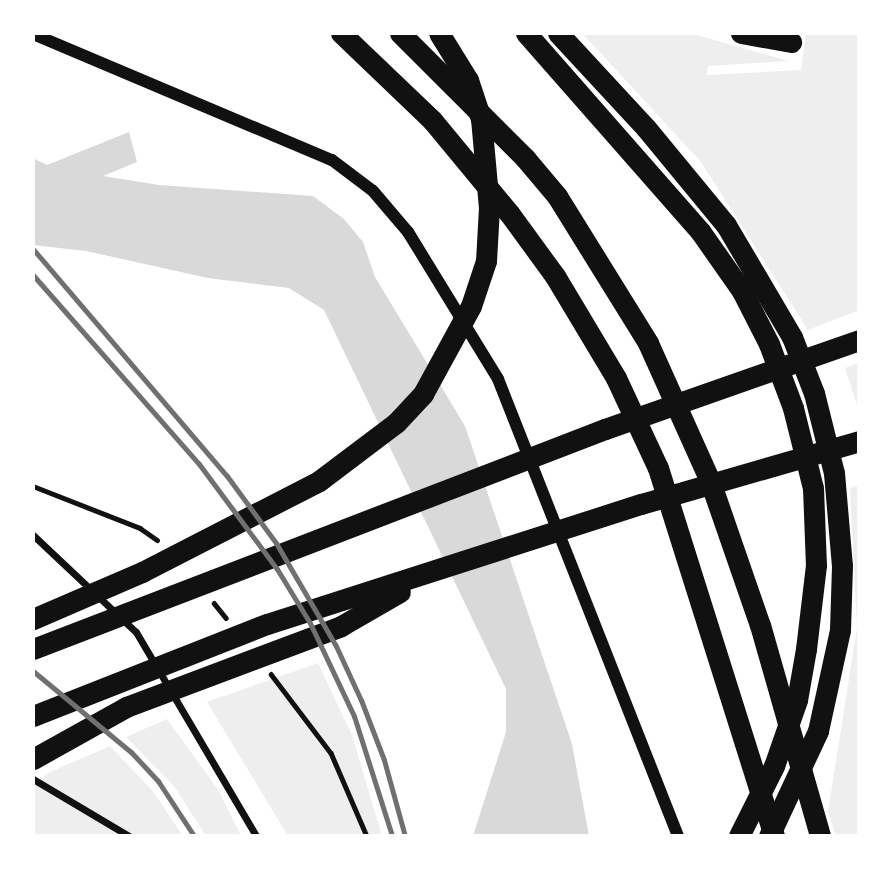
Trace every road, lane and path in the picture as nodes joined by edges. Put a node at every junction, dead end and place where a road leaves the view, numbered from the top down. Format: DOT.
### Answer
graph roads {
  1 [pos="341,33"];
  2 [pos="400,33"];
  3 [pos="439,33"];
  4 [pos="526,33"];
  5 [pos="558,33"];
  6 [pos="741,33"];
  7 [pos="33,34"];
  8 [pos="791,42"];
  9 [pos="859,340"];
  10 [pos="859,441"];
  11 [pos="33,535"];
  12 [pos="434,572"];
  13 [pos="33,619"];
  14 [pos="33,649"];
  15 [pos="33,716"];
  16 [pos="33,759"];
  17 [pos="33,779"];
  18 [pos="129,836"];
  19 [pos="256,836"];
  20 [pos="678,836"];
  21 [pos="739,836"];
  22 [pos="771,836"];
  23 [pos="820,836"];
  1 -- 22 [label="highway"];
  2 -- 23 [label="highway"];
  3 -- 13 [label="highway"];
  4 -- 21 [label="highway"];
  5 -- 22 [label="highway"];
  6 -- 8 [label="highway"];
  7 -- 20 [label="street"];
  9 -- 14 [label="highway"];
  10 -- 12 [label="highway"];
  11 -- 19 [label="street"];
  12 -- 15 [label="highway"];
  12 -- 16 [label="highway"];
  17 -- 18 [label="street"];
}
